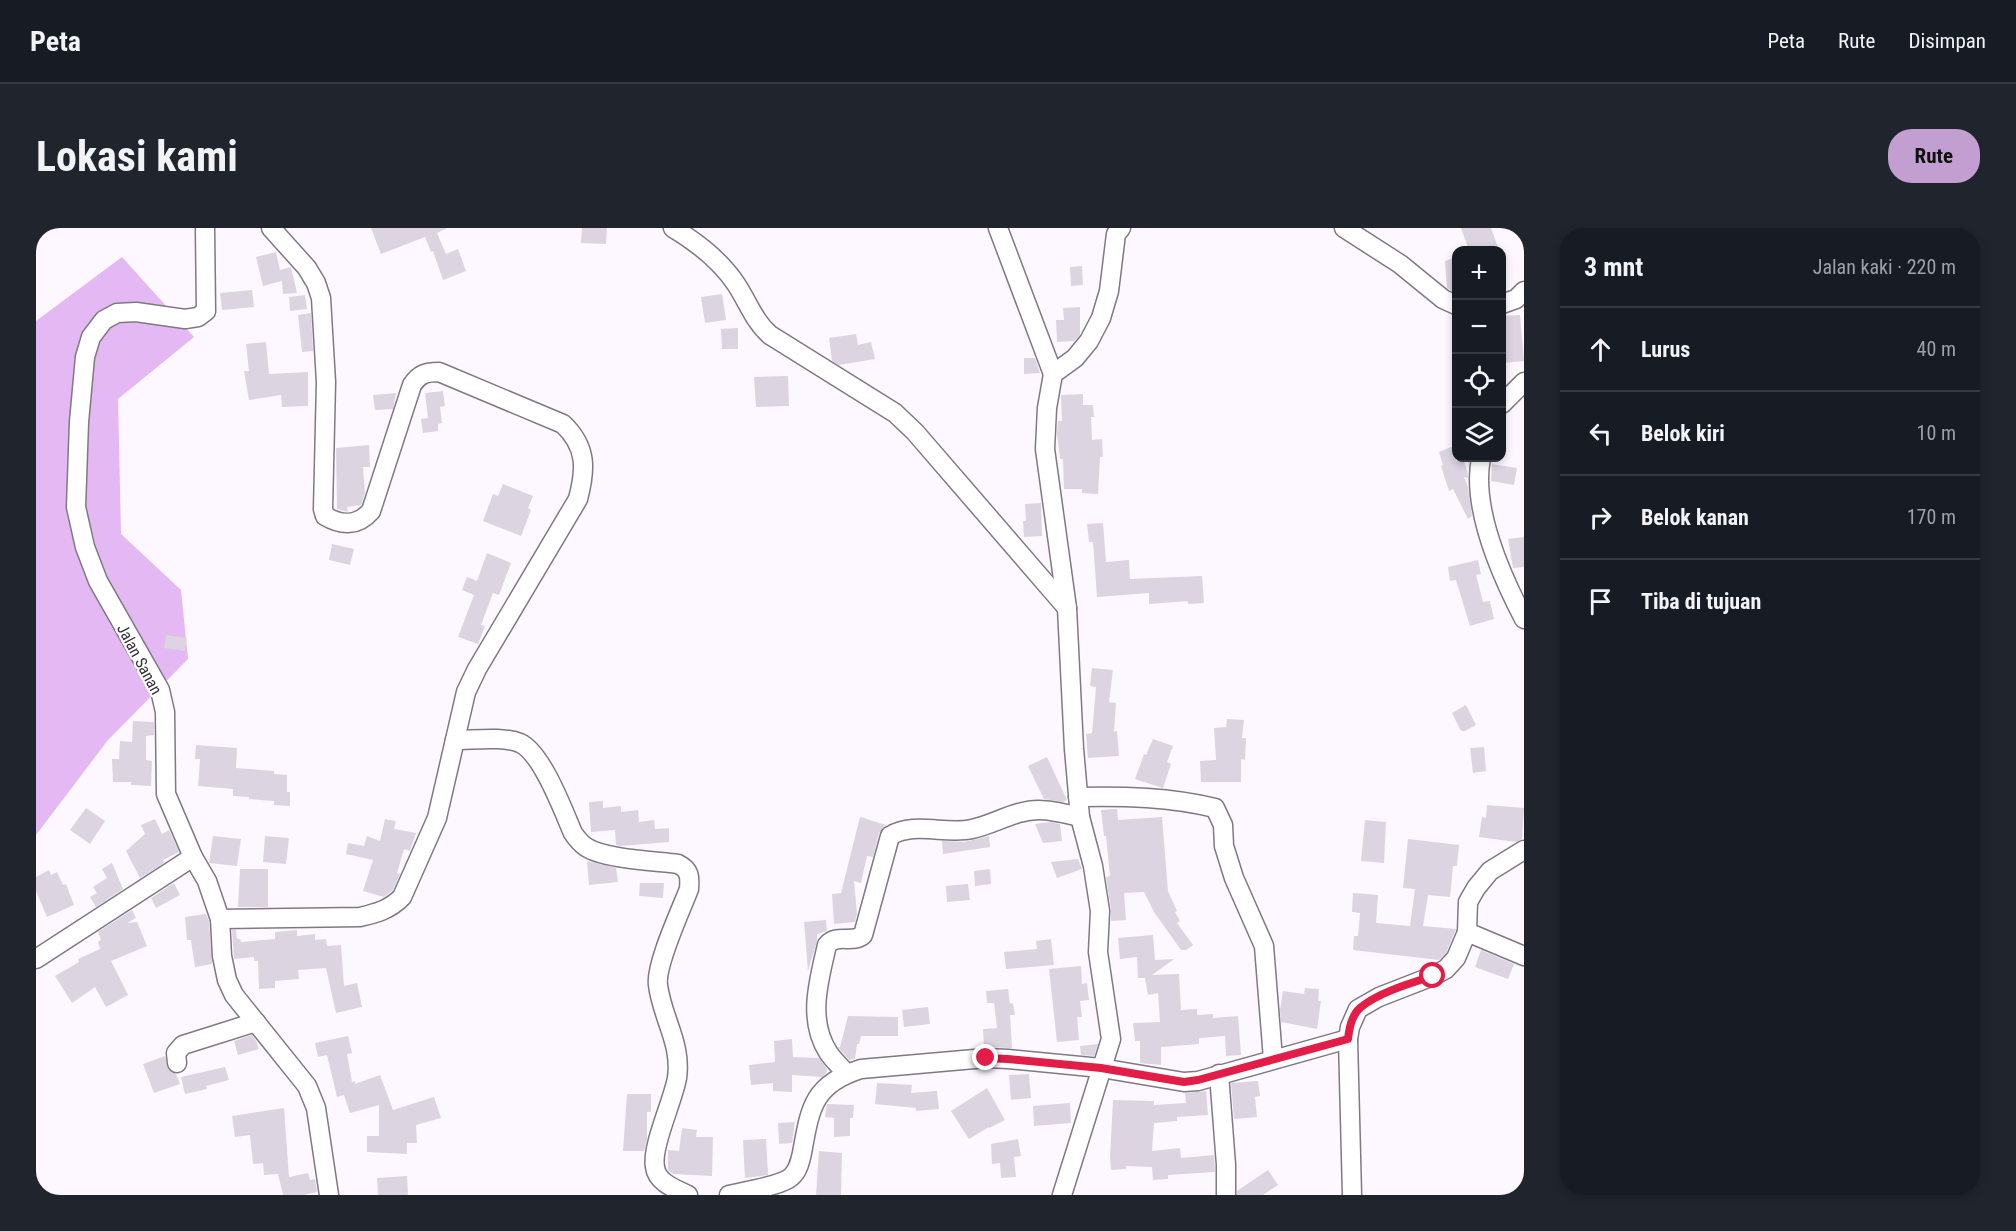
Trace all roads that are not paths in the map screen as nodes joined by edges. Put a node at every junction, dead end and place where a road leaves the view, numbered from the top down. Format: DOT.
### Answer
graph roads {
  1 [pos="205,228"];
  2 [pos="271,228"];
  3 [pos="673,228"];
  4 [pos="998,228"];
  5 [pos="1121,228"];
  6 [pos="1344,228"];
  7 [pos="1524,291"];
  8 [pos="1452,303"];
  9 [pos="1506,303"];
  10 [pos="1053,374"];
  11 [pos="1524,382"];
  12 [pos="1506,400"];
  13 [pos="1480,462"];
  14 [pos="1067,608"];
  15 [pos="1524,619"];
  16 [pos="455,740"];
  17 [pos="1078,797"];
  18 [pos="1080,817"];
  19 [pos="1524,850"];
  20 [pos="193,856"];
  21 [pos="220,919"];
  22 [pos="1467,932"];
  23 [pos="1524,956"];
  24 [pos="36,959"];
  25 [pos="256,1022"];
  26 [pos="1348,1039"];
  27 [pos="1273,1059"];
  28 [pos="177,1064"];
  29 [pos="1101,1068"];
  30 [pos="847,1074"];
  31 [pos="1219,1074"];
  32 [pos="329,1195"];
  33 [pos="688,1195"];
  34 [pos="729,1195"];
  35 [pos="1062,1195"];
  36 [pos="1226,1195"];
  37 [pos="1352,1195"];
  1 -- 20 [label="street, Jalan Sanan"];
  2 -- 16 [label="street"];
  3 -- 14 [label="street"];
  4 -- 10 [label="street"];
  5 -- 10 [label="street"];
  6 -- 8 [label="street"];
  7 -- 9 [label="street"];
  10 -- 14 [label="street"];
  11 -- 12 [label="street"];
  13 -- 15 [label="street"];
  14 -- 17 [label="street"];
  16 -- 21 [label="street"];
  16 -- 33 [label="street"];
  17 -- 18 [label="street"];
  17 -- 27 [label="street"];
  18 -- 29 [label="street"];
  18 -- 30 [label="street"];
  19 -- 22 [label="street"];
  20 -- 21 [label="street, Jalan Sanan"];
  20 -- 24 [label="street"];
  21 -- 25 [label="street, Jalan Sanan"];
  22 -- 23 [label="street"];
  22 -- 26 [label="street"];
  25 -- 28 [label="street"];
  25 -- 32 [label="street, Jalan Sanan"];
  26 -- 27 [label="street"];
  26 -- 37 [label="street"];
  27 -- 31 [label="street"];
  29 -- 30 [label="street"];
  29 -- 31 [label="street"];
  29 -- 35 [label="street"];
  30 -- 34 [label="street"];
  31 -- 36 [label="street"];
}
